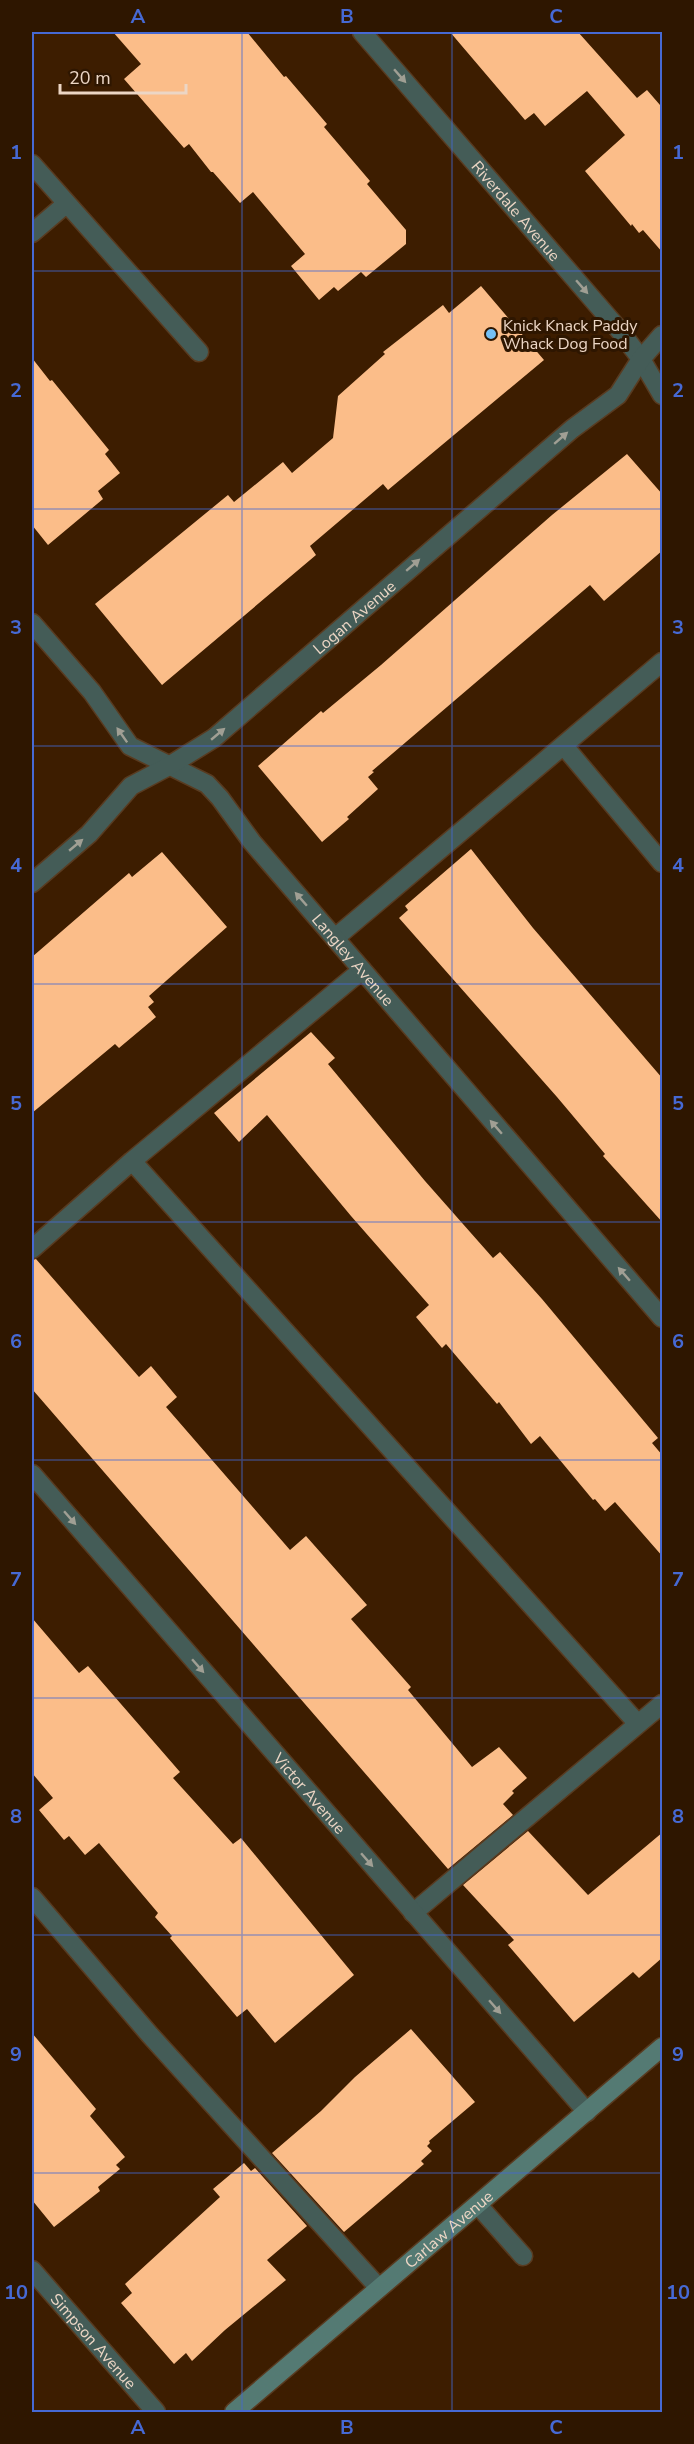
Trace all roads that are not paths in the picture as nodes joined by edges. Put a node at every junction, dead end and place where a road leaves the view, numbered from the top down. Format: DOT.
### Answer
graph roads {
  1 [pos="362,32"];
  2 [pos="32,164"];
  3 [pos="66,204"];
  4 [pos="32,233"];
  5 [pos="663,335"];
  6 [pos="199,352"];
  7 [pos="641,359"];
  8 [pos="663,395"];
  9 [pos="32,623"];
  10 [pos="663,662"];
  11 [pos="564,746"];
  12 [pos="169,766"];
  13 [pos="663,863"];
  14 [pos="32,883"];
  15 [pos="335,938"];
  16 [pos="362,970"];
  17 [pos="132,1161"];
  18 [pos="32,1249"];
  19 [pos="663,1318"];
  20 [pos="32,1474"];
  21 [pos="663,1704"];
  22 [pos="638,1724"];
  23 [pos="32,1897"];
  24 [pos="413,1913"];
  25 [pos="663,2047"];
  26 [pos="587,2112"];
  27 [pos="478,2205"];
  28 [pos="523,2256"];
  29 [pos="32,2270"];
  30 [pos="379,2288"];
  31 [pos="156,2412"];
  32 [pos="234,2412"];
  1 -- 7 [label="street, Riverdale Avenue, one-way"];
  2 -- 3 [label="street"];
  3 -- 4 [label="street"];
  3 -- 6 [label="street"];
  5 -- 7 [label="street, Logan Avenue"];
  7 -- 8 [label="street, Riverdale Avenue"];
  12 -- 7 [label="street, Logan Avenue, one-way"];
  12 -- 9 [label="street, Langley Avenue, one-way"];
  10 -- 11 [label="street"];
  11 -- 13 [label="street"];
  11 -- 15 [label="street"];
  14 -- 12 [label="street, Logan Avenue, one-way"];
  15 -- 12 [label="street, Langley Avenue, one-way"];
  15 -- 16 [label="street, Langley Avenue"];
  16 -- 17 [label="street"];
  19 -- 16 [label="street, Langley Avenue, one-way"];
  17 -- 18 [label="street"];
  17 -- 22 [label="street"];
  20 -- 24 [label="street, Victor Avenue, one-way"];
  21 -- 22 [label="street"];
  22 -- 24 [label="street"];
  23 -- 30 [label="street"];
  24 -- 26 [label="street, Victor Avenue, one-way"];
  25 -- 26 [label="main road, Carlaw Avenue"];
  26 -- 27 [label="main road, Carlaw Avenue"];
  27 -- 28 [label="street"];
  27 -- 30 [label="main road, Carlaw Avenue"];
  29 -- 31 [label="street, Simpson Avenue"];
  30 -- 32 [label="main road, Carlaw Avenue"];
}
